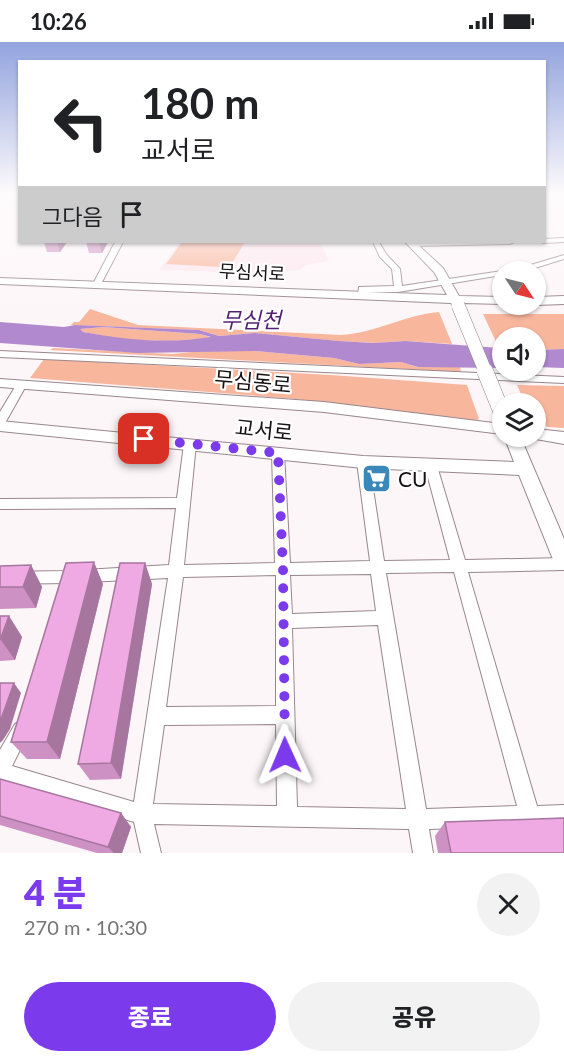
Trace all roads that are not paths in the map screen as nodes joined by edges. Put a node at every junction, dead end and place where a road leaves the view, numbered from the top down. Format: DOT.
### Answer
graph roads {
  1 [pos="546,239"];
  2 [pos="564,240"];
  3 [pos="118,243"];
  4 [pos="377,243"];
  5 [pos="412,243"];
  6 [pos="564,257"];
  7 [pos="546,262"];
  8 [pos="492,275"];
  9 [pos="0,281"];
  10 [pos="447,283"];
  11 [pos="97,284"];
  12 [pos="398,290"];
  13 [pos="362,295"];
  14 [pos="564,300"];
  15 [pos="492,301"];
  16 [pos="546,301"];
  17 [pos="457,302"];
  18 [pos="0,354"];
  19 [pos="564,380"];
  20 [pos="0,383"];
  21 [pos="22,384"];
  22 [pos="494,393"];
  23 [pos="0,424"];
  24 [pos="492,428"];
  25 [pos="546,435"];
  26 [pos="564,438"];
  27 [pos="190,444"];
  28 [pos="516,447"];
  29 [pos="278,453"];
  30 [pos="363,462"];
  31 [pos="431,466"];
  32 [pos="524,469"];
  33 [pos="182,503"];
  34 [pos="0,504"];
  35 [pos="564,563"];
  36 [pos="377,566"];
  37 [pos="459,566"];
  38 [pos="283,569"];
  39 [pos="176,571"];
  40 [pos="0,578"];
  41 [pos="384,618"];
  42 [pos="283,621"];
  43 [pos="26,711"];
  44 [pos="284,715"];
  45 [pos="156,716"];
  46 [pos="0,770"];
  47 [pos="142,814"];
  48 [pos="564,815"];
  49 [pos="287,817"];
  50 [pos="530,817"];
  51 [pos="418,819"];
  52 [pos="151,853"];
  53 [pos="423,853"];
  1 -- 2 [label="street"];
  3 -- 11 [label="street"];
  4 -- 12 [label="street"];
  5 -- 10 [label="street"];
  6 -- 7 [label="street"];
  8 -- 10 [label="street"];
  9 -- 11 [label="street, 무심서로"];
  10 -- 12 [label="street"];
  10 -- 17 [label="street"];
  11 -- 13 [label="street, 무심서로"];
  12 -- 13 [label="street"];
  13 -- 17 [label="street, 무심서로"];
  14 -- 16 [label="street"];
  15 -- 17 [label="street, 무심서로"];
  17 -- 22 [label="street, bridge"];
  18 -- 19 [label="street"];
  20 -- 21 [label="street, 무심동로"];
  21 -- 23 [label="street"];
  21 -- 24 [label="street, 무심동로"];
  23 -- 27 [label="street, 교서로"];
  25 -- 26 [label="street"];
  27 -- 29 [label="street, 교서로"];
  27 -- 33 [label="street"];
  28 -- 32 [label="street"];
  29 -- 30 [label="street, 교서로"];
  29 -- 38 [label="street"];
  30 -- 31 [label="street, 교서로"];
  30 -- 36 [label="street"];
  31 -- 32 [label="street, 교서로"];
  31 -- 37 [label="street"];
  32 -- 35 [label="street"];
  33 -- 34 [label="street"];
  33 -- 39 [label="street"];
  35 -- 37 [label="street"];
  36 -- 37 [label="street"];
  36 -- 38 [label="street"];
  36 -- 41 [label="street"];
  37 -- 50 [label="street"];
  38 -- 39 [label="street"];
  38 -- 42 [label="street"];
  39 -- 40 [label="street"];
  39 -- 45 [label="street"];
  41 -- 42 [label="street"];
  41 -- 51 [label="street"];
  42 -- 44 [label="street"];
  43 -- 46 [label="street"];
  44 -- 45 [label="street"];
  44 -- 49 [label="street"];
  45 -- 47 [label="street"];
  46 -- 47 [label="street"];
  47 -- 49 [label="street"];
  47 -- 52 [label="street"];
  48 -- 50 [label="street"];
  49 -- 51 [label="street"];
  50 -- 51 [label="street"];
  51 -- 53 [label="street"];
}
